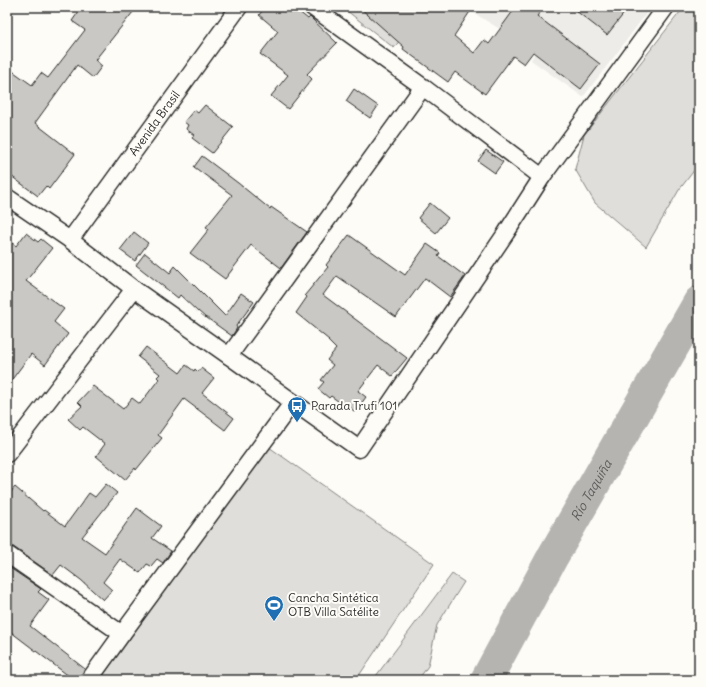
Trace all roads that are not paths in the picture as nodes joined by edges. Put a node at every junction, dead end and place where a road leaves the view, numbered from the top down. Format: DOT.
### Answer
graph roads {
  1 [pos="239,7"];
  2 [pos="312,7"];
  3 [pos="666,7"];
  4 [pos="423,87"];
  5 [pos="542,177"];
  6 [pos="7,198"];
  7 [pos="70,240"];
  8 [pos="134,289"];
  9 [pos="229,356"];
  10 [pos="293,402"];
  11 [pos="7,454"];
  12 [pos="7,554"];
  13 [pos="122,634"];
  14 [pos="89,680"];
  1 -- 7 [label="street, Avenida Brasil"];
  2 -- 4 [label="street"];
  3 -- 5 [label="street"];
  4 -- 5 [label="street"];
  4 -- 9 [label="street"];
  5 -- 10 [label="street"];
  6 -- 7 [label="street"];
  7 -- 8 [label="street"];
  8 -- 9 [label="street"];
  8 -- 11 [label="street"];
  9 -- 10 [label="street"];
  10 -- 13 [label="street"];
  12 -- 13 [label="street"];
  13 -- 14 [label="street"];
}
